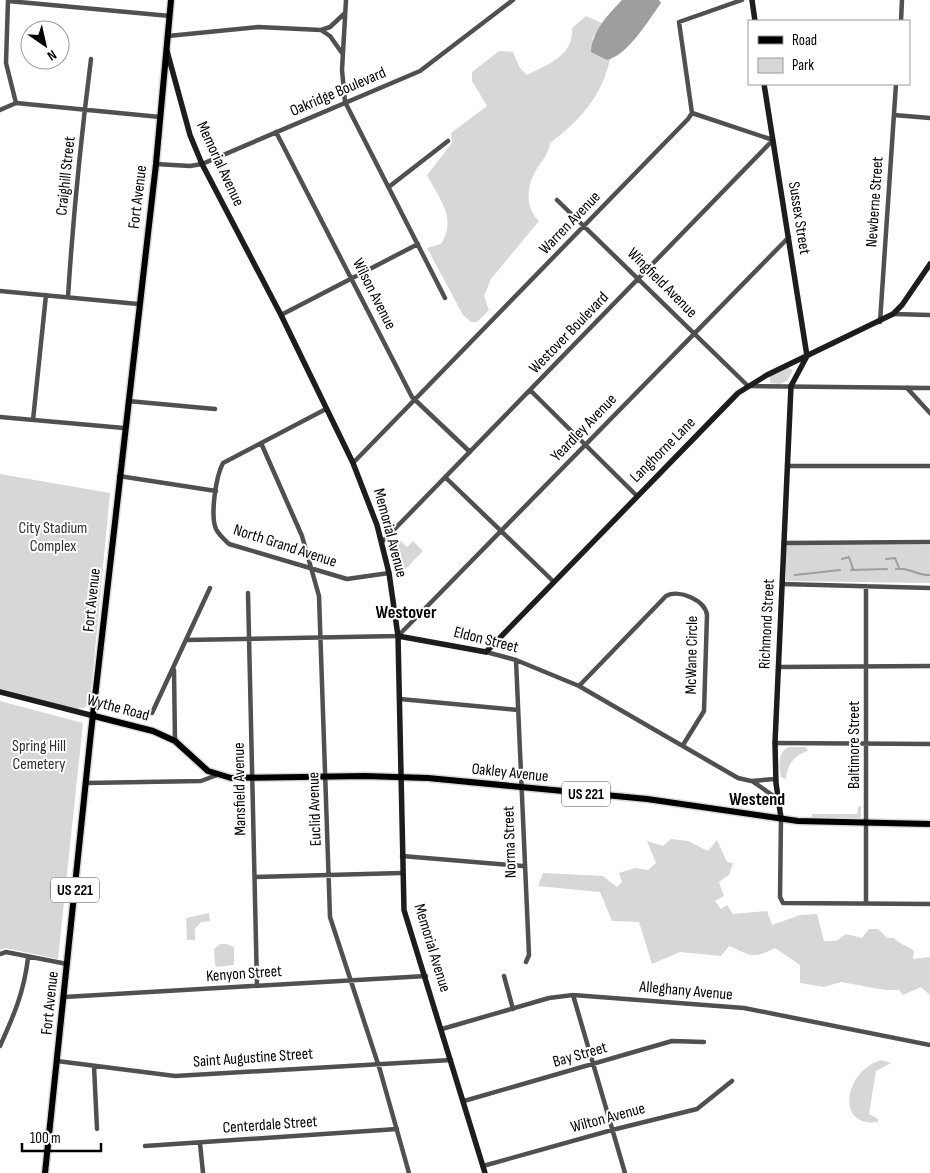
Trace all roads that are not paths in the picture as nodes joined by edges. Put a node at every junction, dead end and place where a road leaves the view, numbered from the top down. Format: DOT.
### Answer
graph roads {
  1 [pos="8,0"];
  2 [pos="171,0"];
  3 [pos="346,0"];
  4 [pos="513,0"];
  5 [pos="742,0"];
  6 [pos="752,0"];
  7 [pos="902,0"];
  8 [pos="345,13"];
  9 [pos="170,16"];
  10 [pos="755,20"];
  11 [pos="901,20"];
  12 [pos="321,30"];
  13 [pos="168,36"];
  14 [pos="167,51"];
  15 [pos="343,54"];
  16 [pos="91,58"];
  17 [pos="764,85"];
  18 [pos="896,85"];
  19 [pos="345,102"];
  20 [pos="16,103"];
  21 [pos="0,110"];
  22 [pos="85,110"];
  23 [pos="692,113"];
  24 [pos="894,115"];
  25 [pos="160,118"];
  26 [pos="930,118"];
  27 [pos="276,132"];
  28 [pos="773,140"];
  29 [pos="448,142"];
  30 [pos="156,164"];
  31 [pos="202,164"];
  32 [pos="390,186"];
  33 [pos="557,200"];
  34 [pos="585,225"];
  35 [pos="789,237"];
  36 [pos="418,244"];
  37 [pos="930,264"];
  38 [pos="352,278"];
  39 [pos="639,278"];
  40 [pos="0,291"];
  41 [pos="46,295"];
  42 [pos="68,296"];
  43 [pos="445,298"];
  44 [pos="138,304"];
  45 [pos="893,314"];
  46 [pos="930,315"];
  47 [pos="281,316"];
  48 [pos="880,322"];
  49 [pos="695,333"];
  50 [pos="807,356"];
  51 [pos="748,386"];
  52 [pos="790,386"];
  53 [pos="906,388"];
  54 [pos="930,388"];
  55 [pos="530,390"];
  56 [pos="415,400"];
  57 [pos="128,401"];
  58 [pos="326,409"];
  59 [pos="215,410"];
  60 [pos="930,412"];
  61 [pos="0,417"];
  62 [pos="33,420"];
  63 [pos="124,428"];
  64 [pos="261,443"];
  65 [pos="585,445"];
  66 [pos="470,452"];
  67 [pos="353,463"];
  68 [pos="786,466"];
  69 [pos="930,466"];
  70 [pos="119,476"];
  71 [pos="445,477"];
  72 [pos="216,491"];
  73 [pos="636,496"];
  74 [pos="501,531"];
  75 [pos="382,542"];
  76 [pos="930,542"];
  77 [pos="784,543"];
  78 [pos="312,569"];
  79 [pos="389,573"];
  80 [pos="554,582"];
  81 [pos="782,584"];
  82 [pos="866,586"];
  83 [pos="210,588"];
  84 [pos="930,588"];
  85 [pos="248,593"];
  86 [pos="398,636"];
  87 [pos="322,637"];
  88 [pos="250,639"];
  89 [pos="186,640"];
  90 [pos="486,652"];
  91 [pos="516,660"];
  92 [pos="930,666"];
  93 [pos="778,667"];
  94 [pos="866,667"];
  95 [pos="174,669"];
  96 [pos="578,686"];
  97 [pos="0,692"];
  98 [pos="400,699"];
  99 [pos="518,710"];
  100 [pos="152,713"];
  101 [pos="94,716"];
  102 [pos="175,741"];
  103 [pos="775,743"];
  104 [pos="866,744"];
  105 [pos="930,744"];
  106 [pos="683,745"];
  107 [pos="217,775"];
  108 [pos="327,777"];
  109 [pos="400,777"];
  110 [pos="253,779"];
  111 [pos="775,779"];
  112 [pos="751,781"];
  113 [pos="86,783"];
  114 [pos="521,788"];
  115 [pos="778,800"];
  116 [pos="781,818"];
  117 [pos="866,823"];
  118 [pos="930,824"];
  119 [pos="402,856"];
  120 [pos="523,866"];
  121 [pos="402,874"];
  122 [pos="330,876"];
  123 [pos="255,878"];
  124 [pos="866,903"];
  125 [pos="930,904"];
  126 [pos="0,954"];
  127 [pos="28,958"];
  128 [pos="526,962"];
  129 [pos="67,964"];
  130 [pos="426,976"];
  131 [pos="504,976"];
  132 [pos="352,981"];
  133 [pos="257,986"];
  134 [pos="573,995"];
  135 [pos="64,997"];
  136 [pos="513,1009"];
  137 [pos="442,1029"];
  138 [pos="704,1042"];
  139 [pos="930,1044"];
  140 [pos="0,1046"];
  141 [pos="451,1060"];
  142 [pos="57,1061"];
  143 [pos="378,1063"];
  144 [pos="594,1065"];
  145 [pos="94,1066"];
  146 [pos="732,1081"];
  147 [pos="464,1101"];
  148 [pos="397,1129"];
  149 [pos="97,1130"];
  150 [pos="612,1130"];
  151 [pos="200,1142"];
  152 [pos="145,1146"];
  153 [pos="483,1166"];
  154 [pos="45,1173"];
  155 [pos="203,1173"];
  156 [pos="410,1173"];
  157 [pos="485,1173"];
  158 [pos="624,1173"];
  1 -- 9 [label="street"];
  1 -- 20 [label="street"];
  2 -- 9 [label="main road, Fort Avenue"];
  3 -- 8 [label="street"];
  4 -- 19 [label="street, Oakridge Boulevard"];
  5 -- 23 [label="street"];
  6 -- 10 [label="street"];
  7 -- 11 [label="street"];
  8 -- 12 [label="street"];
  8 -- 15 [label="street"];
  9 -- 13 [label="main road, Fort Avenue"];
  12 -- 13 [label="street"];
  12 -- 15 [label="street"];
  13 -- 14 [label="main road, Fort Avenue"];
  14 -- 25 [label="main road, Fort Avenue"];
  14 -- 31 [label="street, Memorial Avenue"];
  15 -- 19 [label="street"];
  16 -- 22 [label="street, Craighill Street"];
  17 -- 28 [label="street, Sussex Street"];
  18 -- 24 [label="street, Newberne Street"];
  19 -- 27 [label="street, Oakridge Boulevard"];
  19 -- 32 [label="street"];
  20 -- 21 [label="street"];
  20 -- 22 [label="street"];
  22 -- 25 [label="street"];
  22 -- 42 [label="street, Craighill Street"];
  23 -- 28 [label="street"];
  23 -- 34 [label="street, Warren Avenue"];
  24 -- 26 [label="street"];
  24 -- 48 [label="street, Newberne Street"];
  25 -- 30 [label="main road, Fort Avenue"];
  27 -- 31 [label="street, Oakridge Boulevard"];
  27 -- 38 [label="street, Wilson Avenue"];
  28 -- 35 [label="street, Sussex Street"];
  28 -- 39 [label="street, Westover Boulevard"];
  29 -- 32 [label="street"];
  30 -- 31 [label="street, Oakridge Boulevard"];
  30 -- 44 [label="main road, Fort Avenue"];
  31 -- 47 [label="street, Memorial Avenue"];
  32 -- 36 [label="street"];
  33 -- 34 [label="street, Wingfield Avenue"];
  34 -- 39 [label="street, Wingfield Avenue"];
  34 -- 56 [label="street, Warren Avenue"];
  35 -- 49 [label="street, Yeardley Avenue"];
  35 -- 50 [label="street, Sussex Street"];
  36 -- 38 [label="street"];
  36 -- 43 [label="street"];
  37 -- 45 [label="street, Langhorne Lane"];
  38 -- 47 [label="street"];
  38 -- 56 [label="street, Wilson Avenue"];
  39 -- 49 [label="street, Wingfield Avenue"];
  39 -- 55 [label="street, Westover Boulevard"];
  40 -- 41 [label="street"];
  41 -- 42 [label="street"];
  41 -- 62 [label="street"];
  42 -- 44 [label="street"];
  44 -- 57 [label="main road, Fort Avenue"];
  45 -- 46 [label="street"];
  45 -- 48 [label="street, Langhorne Lane"];
  47 -- 58 [label="street, Memorial Avenue"];
  48 -- 50 [label="street, Langhorne Lane"];
  49 -- 51 [label="street, Wingfield Avenue"];
  49 -- 65 [label="street, Yeardley Avenue"];
  50 -- 51 [label="street, Langhorne Lane"];
  50 -- 52 [label="street, Richmond Street"];
  51 -- 52 [label="street"];
  51 -- 73 [label="street, Langhorne Lane"];
  52 -- 53 [label="street"];
  52 -- 68 [label="street, Richmond Street"];
  53 -- 54 [label="street"];
  53 -- 60 [label="street"];
  55 -- 65 [label="street"];
  55 -- 66 [label="street, Westover Boulevard"];
  56 -- 66 [label="street, Wilson Avenue"];
  56 -- 67 [label="street, Warren Avenue"];
  57 -- 59 [label="street"];
  57 -- 63 [label="main road, Fort Avenue"];
  58 -- 64 [label="street, North Grand Avenue"];
  58 -- 67 [label="street, Memorial Avenue"];
  61 -- 62 [label="street"];
  62 -- 63 [label="street"];
  63 -- 70 [label="main road, Fort Avenue"];
  64 -- 72 [label="street, North Grand Avenue"];
  64 -- 78 [label="street, Euclid Avenue"];
  65 -- 73 [label="street"];
  65 -- 74 [label="street, Yeardley Avenue"];
  66 -- 71 [label="street, Westover Boulevard"];
  67 -- 75 [label="street, Memorial Avenue"];
  68 -- 69 [label="street"];
  68 -- 77 [label="street, Richmond Street"];
  70 -- 72 [label="street"];
  70 -- 101 [label="main road, Fort Avenue"];
  71 -- 74 [label="street"];
  71 -- 75 [label="street, Westover Boulevard"];
  72 -- 78 [label="street, North Grand Avenue"];
  73 -- 80 [label="street, Langhorne Lane"];
  74 -- 80 [label="street"];
  74 -- 86 [label="street, Yeardley Avenue"];
  75 -- 79 [label="street, Memorial Avenue"];
  76 -- 77 [label="street"];
  77 -- 81 [label="street, Richmond Street"];
  78 -- 79 [label="street, North Grand Avenue"];
  78 -- 87 [label="street, Euclid Avenue"];
  79 -- 86 [label="street, Memorial Avenue"];
  80 -- 90 [label="street, Langhorne Lane"];
  81 -- 82 [label="street"];
  81 -- 93 [label="street, Richmond Street"];
  82 -- 84 [label="street"];
  82 -- 94 [label="street, Baltimore Street"];
  83 -- 89 [label="street"];
  85 -- 88 [label="street, Mansfield Avenue"];
  86 -- 87 [label="street, Eldon Street"];
  86 -- 90 [label="street, Eldon Street"];
  86 -- 98 [label="street, Memorial Avenue"];
  87 -- 88 [label="street, Eldon Street"];
  87 -- 108 [label="street, Euclid Avenue"];
  88 -- 89 [label="street, Eldon Street"];
  88 -- 110 [label="street, Mansfield Avenue"];
  89 -- 95 [label="street"];
  90 -- 91 [label="street, Eldon Street"];
  91 -- 96 [label="street, Eldon Street"];
  91 -- 99 [label="street, Norma Street"];
  92 -- 94 [label="street"];
  93 -- 94 [label="street"];
  93 -- 103 [label="street, Richmond Street"];
  94 -- 104 [label="street, Baltimore Street"];
  95 -- 100 [label="street"];
  95 -- 102 [label="street"];
  96 -- 106 [label="street, Eldon Street"];
  96 -- 106 [label="street, McWane Circle"];
  97 -- 101 [label="street, Wythe Road"];
  98 -- 99 [label="street"];
  98 -- 109 [label="street, Memorial Avenue"];
  99 -- 114 [label="street, Norma Street"];
  101 -- 102 [label="main road, Wythe Road / US 221"];
  101 -- 113 [label="main road, Fort Avenue / US 221"];
  102 -- 107 [label="main road, Wythe Road / US 221"];
  103 -- 104 [label="street"];
  103 -- 111 [label="street, Richmond Street"];
  104 -- 105 [label="street"];
  104 -- 117 [label="street, Baltimore Street"];
  106 -- 112 [label="street, Eldon Street"];
  107 -- 110 [label="main road, Oakley Avenue / US 221"];
  107 -- 113 [label="street, Oakley Avenue"];
  108 -- 109 [label="main road, Oakley Avenue / US 221"];
  108 -- 110 [label="main road, Oakley Avenue / US 221"];
  108 -- 122 [label="street, Euclid Avenue"];
  109 -- 114 [label="main road, Oakley Avenue / US 221"];
  109 -- 119 [label="street, Memorial Avenue"];
  110 -- 123 [label="street, Mansfield Avenue"];
  111 -- 112 [label="street, Eldon Street"];
  111 -- 115 [label="street, Richmond Street"];
  112 -- 115 [label="street, Eldon Street"];
  113 -- 129 [label="main road, Fort Avenue / US 221"];
  114 -- 116 [label="main road, Oakley Avenue / US 221"];
  114 -- 120 [label="street, Norma Street"];
  115 -- 116 [label="street, Richmond Street"];
  116 -- 117 [label="main road, Oakley Avenue / US 221"];
  116 -- 124 [label="street, Richmond Street"];
  117 -- 118 [label="main road, Oakley Avenue / US 221"];
  117 -- 124 [label="street, Baltimore Street"];
  119 -- 120 [label="street"];
  119 -- 121 [label="street, Memorial Avenue"];
  120 -- 128 [label="street, Norma Street"];
  121 -- 122 [label="street"];
  121 -- 130 [label="street, Memorial Avenue"];
  122 -- 123 [label="street"];
  122 -- 132 [label="street, Euclid Avenue"];
  123 -- 133 [label="street, Mansfield Avenue"];
  124 -- 125 [label="street"];
  126 -- 127 [label="street"];
  127 -- 129 [label="street"];
  127 -- 140 [label="street"];
  129 -- 135 [label="main road, Fort Avenue / US 221"];
  130 -- 132 [label="street, Kenyon Street"];
  130 -- 137 [label="street, Memorial Avenue"];
  131 -- 136 [label="street"];
  132 -- 133 [label="street, Kenyon Street"];
  132 -- 143 [label="street, Euclid Avenue"];
  133 -- 135 [label="street, Kenyon Street"];
  134 -- 136 [label="street, Alleghany Avenue"];
  134 -- 139 [label="street, Alleghany Avenue"];
  134 -- 144 [label="street"];
  135 -- 142 [label="main road, Fort Avenue / US 221"];
  136 -- 137 [label="street, Alleghany Avenue"];
  137 -- 141 [label="street, Memorial Avenue"];
  138 -- 144 [label="street, Bay Street"];
  141 -- 143 [label="street, Saint Augustine Street"];
  141 -- 147 [label="street, Memorial Avenue"];
  142 -- 145 [label="street, Saint Augustine Street"];
  142 -- 154 [label="main road, Fort Avenue / US 221"];
  143 -- 145 [label="street, Saint Augustine Street"];
  143 -- 148 [label="street, Euclid Avenue"];
  144 -- 147 [label="street, Bay Street"];
  144 -- 150 [label="street"];
  145 -- 149 [label="street"];
  146 -- 150 [label="street, Wilton Avenue"];
  147 -- 153 [label="street, Memorial Avenue"];
  148 -- 151 [label="street, Centerdale Street"];
  148 -- 156 [label="street, Euclid Avenue"];
  150 -- 153 [label="street, Wilton Avenue"];
  150 -- 158 [label="street"];
  151 -- 152 [label="street, Centerdale Street"];
  151 -- 155 [label="street"];
  153 -- 157 [label="street, Memorial Avenue"];
}
